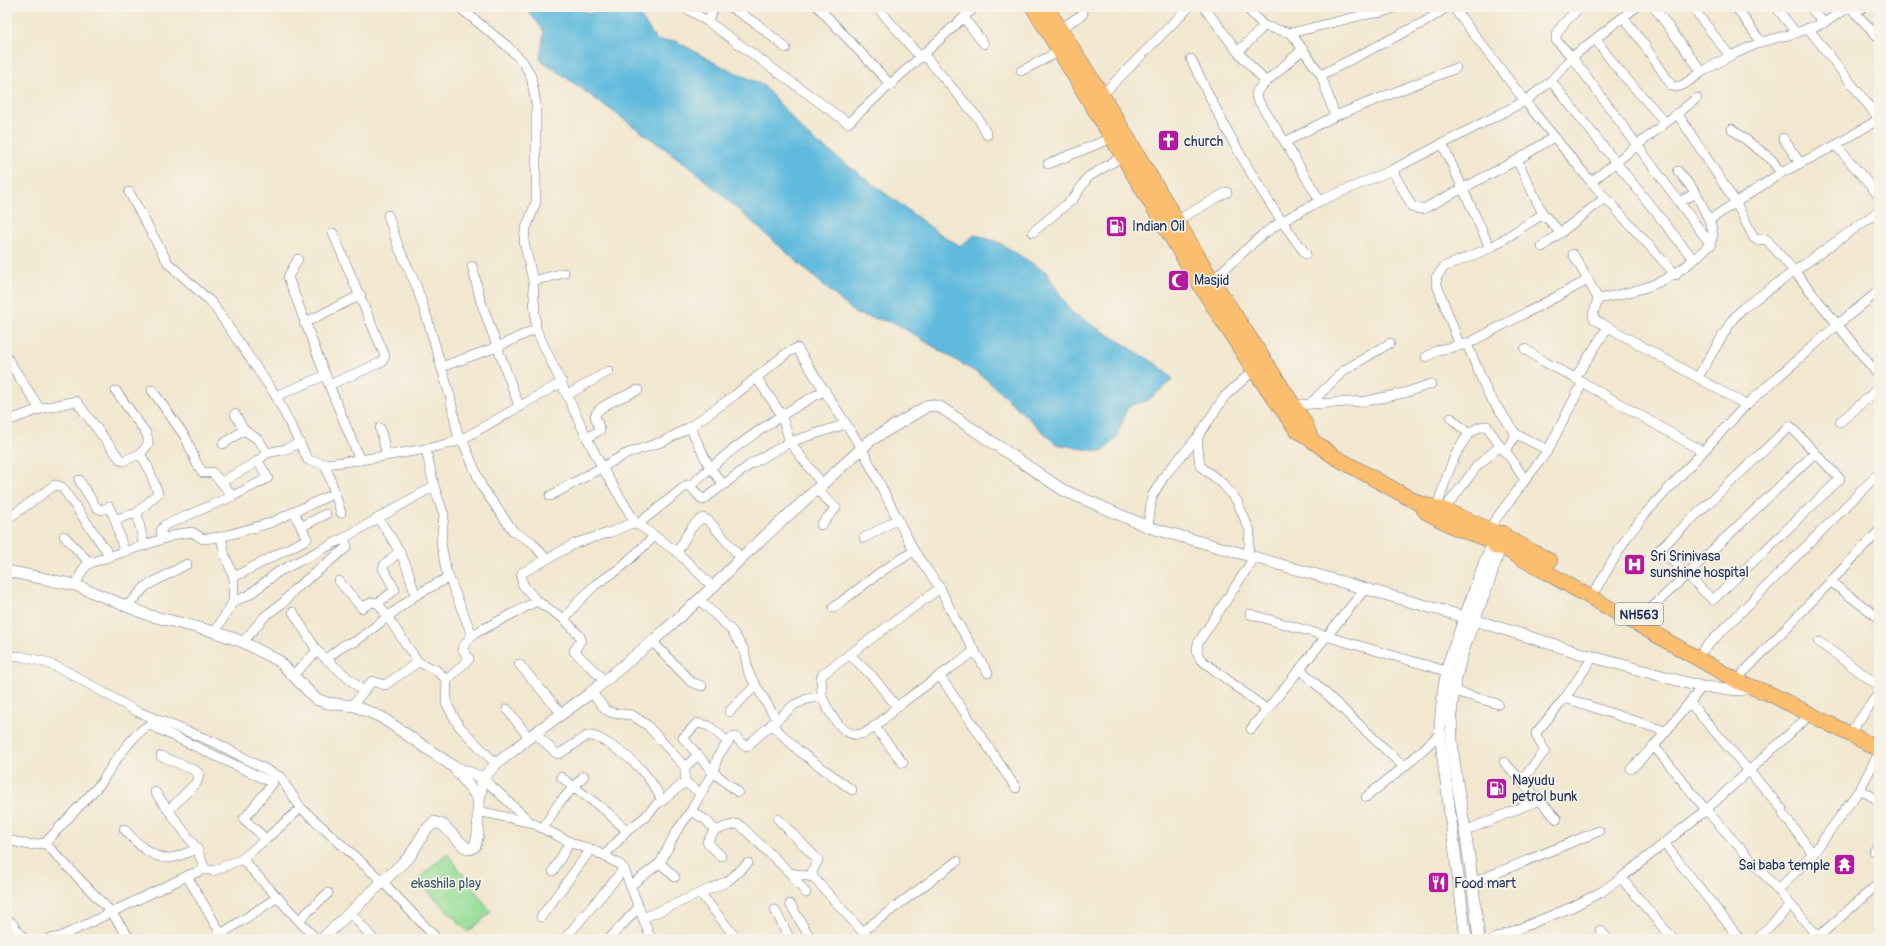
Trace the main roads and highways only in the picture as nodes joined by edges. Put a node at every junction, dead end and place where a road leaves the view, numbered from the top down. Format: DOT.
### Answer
graph roads {
  1 [pos="1033,7"];
  2 [pos="1046,7"];
  3 [pos="1207,284"];
  4 [pos="1311,439"];
  5 [pos="1418,503"];
  6 [pos="1497,540"];
  7 [pos="1749,680"];
  8 [pos="1879,749"];
  1 -- 3 [label="highway, NH563"];
  2 -- 3 [label="highway, NH563"];
  3 -- 4 [label="highway, NH563"];
  3 -- 4 [label="highway, NH563"];
  4 -- 5 [label="highway, NH563"];
  5 -- 6 [label="highway, NH563"];
  5 -- 6 [label="highway, NH563"];
  6 -- 7 [label="highway, NH563"];
  6 -- 7 [label="highway, NH563"];
  7 -- 8 [label="highway, NH563"];
}
